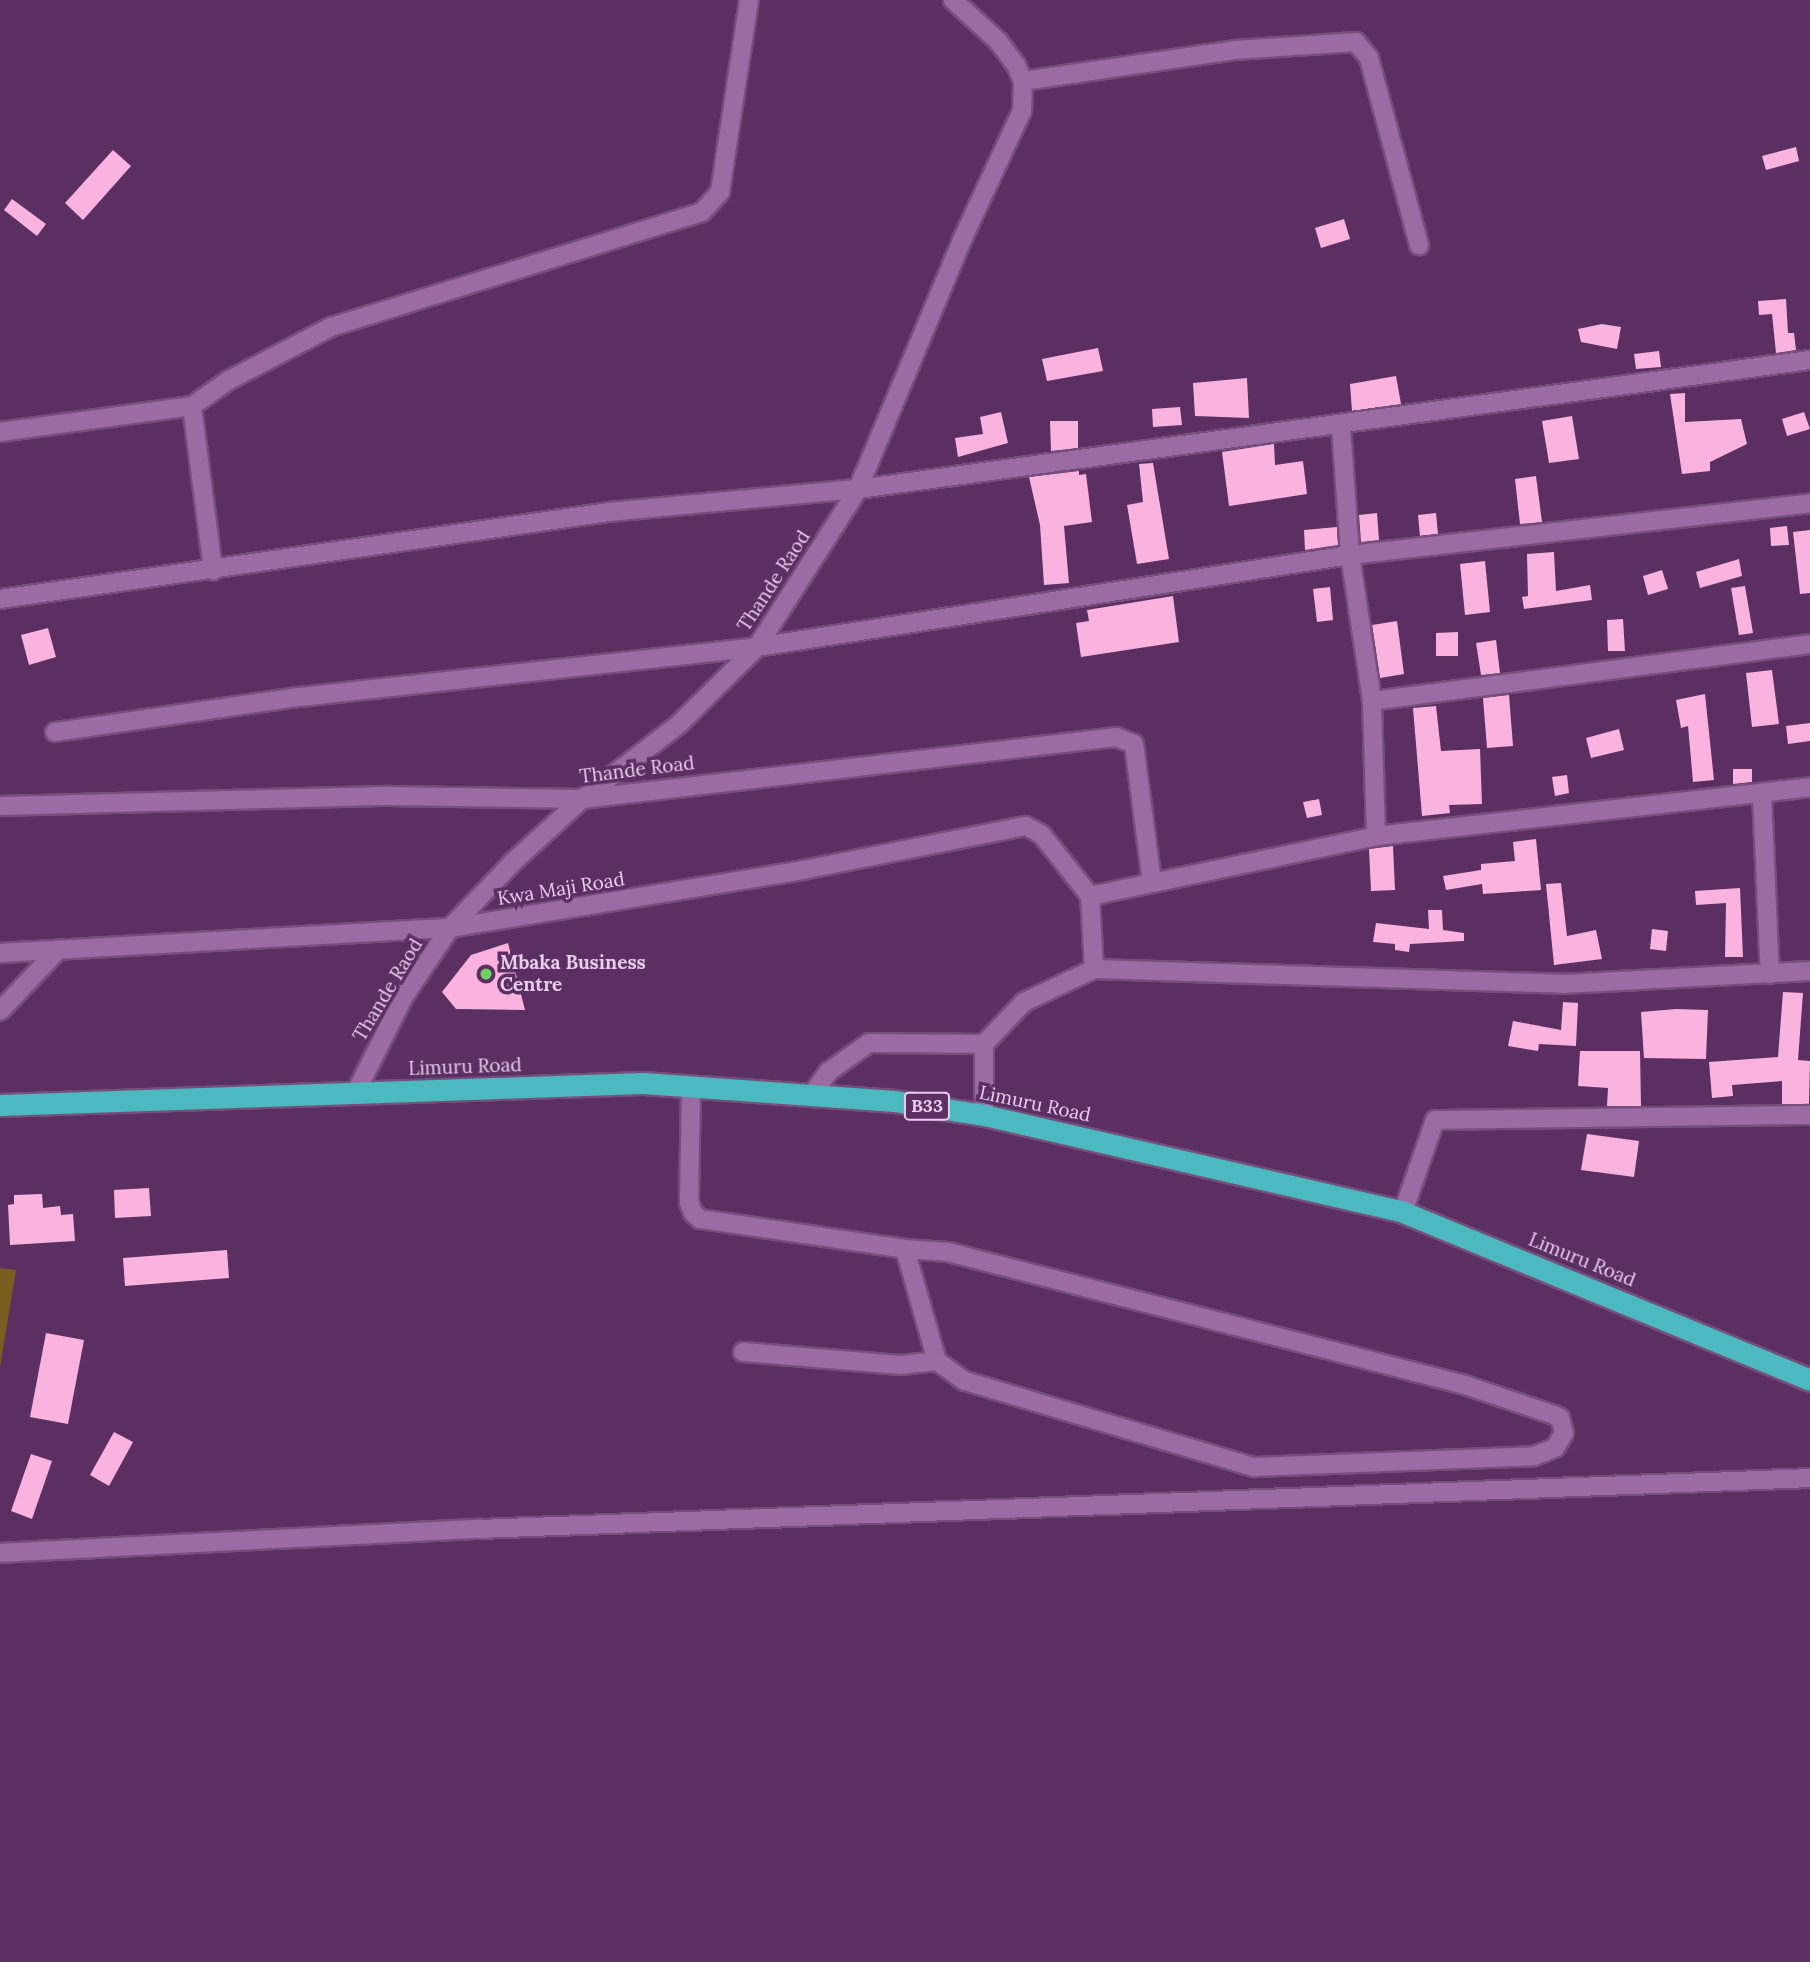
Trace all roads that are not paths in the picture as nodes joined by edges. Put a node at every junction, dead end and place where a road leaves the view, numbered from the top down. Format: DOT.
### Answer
graph roads {
  1 [pos="749,0"];
  2 [pos="953,0"];
  3 [pos="1023,81"];
  4 [pos="1419,245"];
  5 [pos="1810,360"];
  6 [pos="192,406"];
  7 [pos="1341,426"];
  8 [pos="0,432"];
  9 [pos="858,489"];
  10 [pos="1810,503"];
  11 [pos="1350,555"];
  12 [pos="213,570"];
  13 [pos="0,599"];
  14 [pos="1810,644"];
  15 [pos="757,646"];
  16 [pos="1372,701"];
  17 [pos="55,732"];
  18 [pos="1810,787"];
  19 [pos="1762,794"];
  20 [pos="582,799"];
  21 [pos="0,806"];
  22 [pos="1376,836"];
  23 [pos="1152,883"];
  24 [pos="1090,896"];
  25 [pos="450,928"];
  26 [pos="55,952"];
  27 [pos="0,953"];
  28 [pos="1094,969"];
  29 [pos="1810,971"];
  30 [pos="1770,974"];
  31 [pos="0,1011"];
  32 [pos="984,1044"];
  33 [pos="691,1086"];
  34 [pos="355,1094"];
  35 [pos="812,1095"];
  36 [pos="0,1105"];
  37 [pos="984,1115"];
  38 [pos="1810,1115"];
  39 [pos="1403,1212"];
  40 [pos="905,1249"];
  41 [pos="743,1352"];
  42 [pos="937,1361"];
  43 [pos="1810,1380"];
  44 [pos="1810,1478"];
  45 [pos="0,1553"];
  1 -- 6 [label="street"];
  2 -- 3 [label="street"];
  3 -- 4 [label="street"];
  3 -- 9 [label="street, Thande Raod"];
  5 -- 7 [label="street"];
  6 -- 8 [label="street"];
  6 -- 12 [label="street"];
  7 -- 9 [label="street"];
  7 -- 11 [label="street"];
  9 -- 12 [label="street"];
  9 -- 15 [label="street, Thande Raod"];
  10 -- 11 [label="street"];
  11 -- 15 [label="street"];
  11 -- 16 [label="street"];
  12 -- 13 [label="street"];
  14 -- 16 [label="street"];
  15 -- 17 [label="street"];
  15 -- 20 [label="street, Thande Raod"];
  16 -- 22 [label="street"];
  18 -- 19 [label="street"];
  19 -- 22 [label="street"];
  19 -- 30 [label="street"];
  20 -- 21 [label="street, Thande Road"];
  20 -- 23 [label="street, Thande Road"];
  20 -- 25 [label="street, Thande Raod"];
  22 -- 23 [label="street"];
  23 -- 24 [label="street"];
  24 -- 25 [label="street, Kwa Maji Road"];
  24 -- 28 [label="street"];
  25 -- 26 [label="street, Kwa Maji Road"];
  25 -- 34 [label="street, Thande Raod"];
  26 -- 27 [label="street, Kwa Maji Road"];
  26 -- 31 [label="street"];
  28 -- 30 [label="street"];
  28 -- 32 [label="street"];
  29 -- 30 [label="street"];
  32 -- 35 [label="street"];
  32 -- 37 [label="street"];
  33 -- 34 [label="highway, Limuru Road / B33"];
  33 -- 35 [label="highway, Limuru Road / B33"];
  33 -- 40 [label="street"];
  34 -- 36 [label="highway, Limuru Road / B33"];
  35 -- 37 [label="highway, Limuru Road / B33"];
  37 -- 39 [label="highway, Limuru Road / B33"];
  38 -- 39 [label="street"];
  39 -- 43 [label="highway, Limuru Road / B33"];
  40 -- 42 [label="street"];
  40 -- 42 [label="street"];
  41 -- 42 [label="street"];
  44 -- 45 [label="street"];
}
